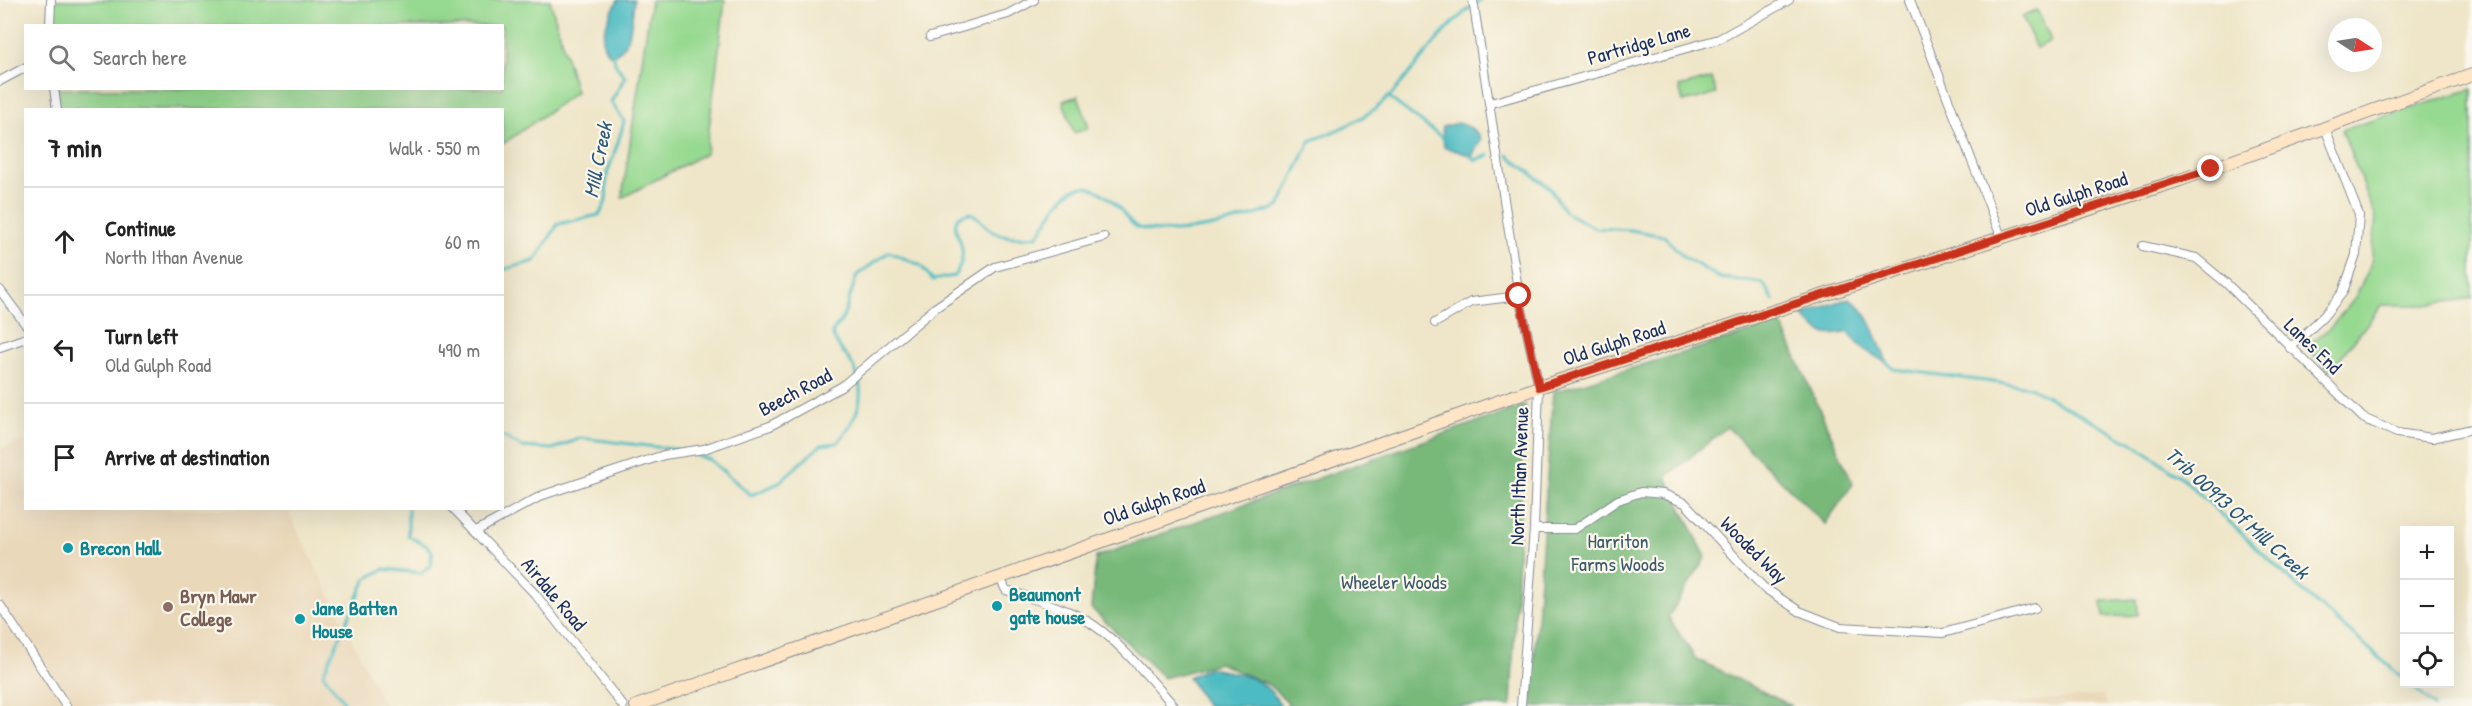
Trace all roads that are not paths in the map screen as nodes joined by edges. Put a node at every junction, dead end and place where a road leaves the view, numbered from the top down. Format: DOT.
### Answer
graph roads {
  1 [pos="51,0"];
  2 [pos="1034,0"];
  3 [pos="1473,0"];
  4 [pos="1789,0"];
  5 [pos="1910,0"];
  6 [pos="50,24"];
  7 [pos="930,37"];
  8 [pos="24,68"];
  9 [pos="2472,75"];
  10 [pos="0,81"];
  11 [pos="54,90"];
  12 [pos="1491,103"];
  13 [pos="57,108"];
  14 [pos="2325,128"];
  15 [pos="1104,237"];
  16 [pos="2002,239"];
  17 [pos="2143,246"];
  18 [pos="0,290"];
  19 [pos="1519,296"];
  20 [pos="24,322"];
  21 [pos="1435,323"];
  22 [pos="24,339"];
  23 [pos="0,347"];
  24 [pos="2290,348"];
  25 [pos="1539,387"];
  26 [pos="2472,429"];
  27 [pos="455,510"];
  28 [pos="1534,529"];
  29 [pos="476,531"];
  30 [pos="1000,578"];
  31 [pos="0,605"];
  32 [pos="2034,608"];
  33 [pos="66,706"];
  34 [pos="623,706"];
  35 [pos="636,706"];
  36 [pos="1174,706"];
  37 [pos="1521,706"];
  1 -- 6 [label="street"];
  2 -- 7 [label="street"];
  3 -- 12 [label="street, North Ithan Avenue"];
  4 -- 12 [label="street, Partridge Lane"];
  5 -- 16 [label="street"];
  8 -- 10 [label="street"];
  9 -- 14 [label="street, Old Gulph Road"];
  11 -- 13 [label="street"];
  12 -- 19 [label="street, North Ithan Avenue"];
  14 -- 16 [label="street, Old Gulph Road"];
  14 -- 24 [label="street"];
  15 -- 29 [label="street, Beech Road"];
  16 -- 25 [label="street, Old Gulph Road"];
  17 -- 24 [label="street, Lanes End"];
  18 -- 20 [label="street"];
  19 -- 21 [label="street"];
  19 -- 25 [label="street, North Ithan Avenue"];
  22 -- 23 [label="street"];
  24 -- 26 [label="street, Lanes End"];
  25 -- 28 [label="street, North Ithan Avenue"];
  25 -- 30 [label="street, Old Gulph Road"];
  27 -- 29 [label="street, Airdale Road"];
  28 -- 32 [label="street, Wooded Way"];
  28 -- 37 [label="street, North Ithan Avenue"];
  29 -- 34 [label="street, Airdale Road"];
  30 -- 35 [label="street, Old Gulph Road"];
  30 -- 36 [label="street"];
  31 -- 33 [label="street"];
}
